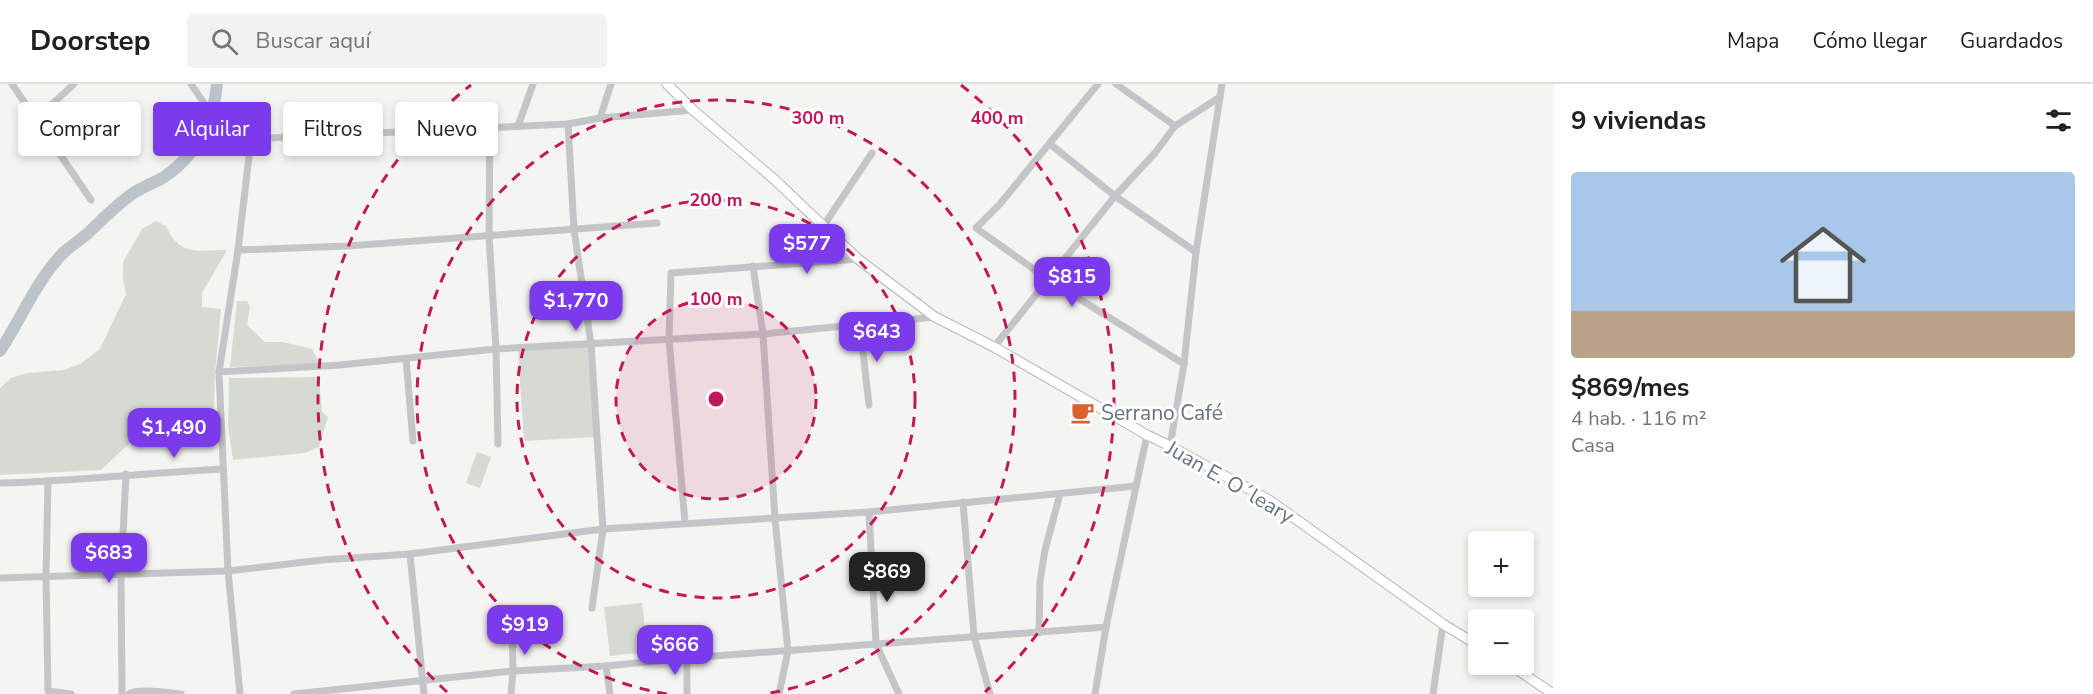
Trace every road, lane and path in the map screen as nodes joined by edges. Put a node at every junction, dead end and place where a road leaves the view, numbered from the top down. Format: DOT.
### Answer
graph roads {
  1 [pos="12,84"];
  2 [pos="74,84"];
  3 [pos="191,84"];
  4 [pos="533,84"];
  5 [pos="611,84"];
  6 [pos="667,84"];
  7 [pos="1098,84"];
  8 [pos="1116,84"];
  9 [pos="1222,84"];
  10 [pos="1220,97"];
  11 [pos="25,102"];
  12 [pos="54,102"];
  13 [pos="201,102"];
  14 [pos="693,110"];
  15 [pos="600,118"];
  16 [pos="568,124"];
  17 [pos="518,126"];
  18 [pos="1175,126"];
  19 [pos="498,127"];
  20 [pos="395,133"];
  21 [pos="271,139"];
  22 [pos="1050,144"];
  23 [pos="872,153"];
  24 [pos="62,156"];
  25 [pos="249,156"];
  26 [pos="490,156"];
  27 [pos="1115,196"];
  28 [pos="91,200"];
  29 [pos="657,223"];
  30 [pos="824,225"];
  31 [pos="574,230"];
  32 [pos="489,235"];
  33 [pos="238,250"];
  34 [pos="1196,252"];
  35 [pos="858,259"];
  36 [pos="753,266"];
  37 [pos="1049,280"];
  38 [pos="935,317"];
  39 [pos="860,325"];
  40 [pos="763,334"];
  41 [pos="669,339"];
  42 [pos="591,344"];
  43 [pos="994,347"];
  44 [pos="496,349"];
  45 [pos="406,359"];
  46 [pos="1184,364"];
  47 [pos="219,372"];
  48 [pos="869,405"];
  49 [pos="1147,435"];
  50 [pos="413,441"];
  51 [pos="498,444"];
  52 [pos="1170,446"];
  53 [pos="223,469"];
  54 [pos="126,474"];
  55 [pos="48,481"];
  56 [pos="0,483"];
  57 [pos="1136,486"];
  58 [pos="1060,494"];
  59 [pos="963,502"];
  60 [pos="869,512"];
  61 [pos="775,519"];
  62 [pos="685,522"];
  63 [pos="603,529"];
  64 [pos="410,554"];
  65 [pos="228,572"];
  66 [pos="122,575"];
  67 [pos="46,577"];
  68 [pos="0,578"];
  69 [pos="592,608"];
  70 [pos="512,616"];
  71 [pos="1443,624"];
  72 [pos="1106,627"];
  73 [pos="1039,633"];
  74 [pos="974,636"];
  75 [pos="1468,639"];
  76 [pos="876,644"];
  77 [pos="788,651"];
  78 [pos="687,658"];
  79 [pos="606,666"];
  80 [pos="513,671"];
  81 [pos="1525,675"];
  82 [pos="423,681"];
  83 [pos="338,692"];
  84 [pos="71,694"];
  85 [pos="122,694"];
  86 [pos="129,694"];
  87 [pos="181,694"];
  88 [pos="240,694"];
  89 [pos="294,694"];
  90 [pos="424,694"];
  91 [pos="511,694"];
  92 [pos="610,694"];
  93 [pos="687,694"];
  94 [pos="779,694"];
  95 [pos="899,694"];
  96 [pos="990,694"];
  97 [pos="1095,694"];
  98 [pos="1433,694"];
  99 [pos="1553,694"];
  1 -- 11 [label="street"];
  2 -- 12 [label="street"];
  3 -- 13 [label="street"];
  4 -- 17 [label="street"];
  5 -- 15 [label="street"];
  6 -- 14 [label="street, Juan E. O´leary"];
  7 -- 22 [label="street"];
  8 -- 18 [label="street"];
  9 -- 10 [label="street"];
  10 -- 18 [label="street"];
  10 -- 34 [label="street"];
  14 -- 15 [label="street"];
  14 -- 30 [label="street, Juan E. O´leary"];
  15 -- 16 [label="street"];
  16 -- 17 [label="street"];
  16 -- 31 [label="street"];
  17 -- 19 [label="street"];
  18 -- 27 [label="street"];
  20 -- 21 [label="street"];
  22 -- 27 [label="street"];
  22 -- 37 [label="street"];
  23 -- 30 [label="street"];
  24 -- 28 [label="street"];
  25 -- 33 [label="street"];
  26 -- 32 [label="street"];
  27 -- 34 [label="street"];
  27 -- 37 [label="street"];
  29 -- 31 [label="street"];
  30 -- 35 [label="street, Juan E. O´leary"];
  31 -- 32 [label="street"];
  31 -- 42 [label="street"];
  32 -- 33 [label="street"];
  32 -- 44 [label="street"];
  33 -- 47 [label="street"];
  34 -- 46 [label="street"];
  35 -- 36 [label="street"];
  35 -- 38 [label="street, Juan E. O´leary"];
  36 -- 40 [label="street"];
  36 -- 41 [label="street"];
  37 -- 43 [label="street"];
  37 -- 46 [label="street"];
  38 -- 39 [label="street"];
  38 -- 43 [label="street, Juan E. O´leary"];
  39 -- 40 [label="street"];
  39 -- 48 [label="street"];
  40 -- 41 [label="street"];
  40 -- 61 [label="street"];
  41 -- 42 [label="street"];
  41 -- 62 [label="street"];
  42 -- 44 [label="street"];
  42 -- 63 [label="street"];
  43 -- 49 [label="street, Juan E. O´leary"];
  44 -- 45 [label="street"];
  44 -- 51 [label="street"];
  45 -- 47 [label="street"];
  45 -- 50 [label="street"];
  46 -- 52 [label="street"];
  47 -- 53 [label="street"];
  49 -- 52 [label="street, Juan E. O´leary"];
  49 -- 57 [label="street"];
  52 -- 71 [label="street, Juan E. O´leary"];
  53 -- 54 [label="street"];
  53 -- 65 [label="street"];
  54 -- 55 [label="street"];
  54 -- 66 [label="street"];
  55 -- 56 [label="street"];
  55 -- 67 [label="street"];
  57 -- 58 [label="street"];
  57 -- 72 [label="street"];
  58 -- 59 [label="street"];
  58 -- 73 [label="street"];
  59 -- 60 [label="street"];
  59 -- 74 [label="street"];
  60 -- 61 [label="street"];
  60 -- 76 [label="street"];
  61 -- 62 [label="street"];
  61 -- 77 [label="street"];
  62 -- 63 [label="street"];
  63 -- 64 [label="street"];
  63 -- 69 [label="street"];
  64 -- 65 [label="street"];
  64 -- 82 [label="street"];
  65 -- 66 [label="street"];
  65 -- 88 [label="street"];
  66 -- 67 [label="street"];
  66 -- 85 [label="street"];
  67 -- 68 [label="street"];
  67 -- 84 [label="street"];
  70 -- 80 [label="street"];
  71 -- 75 [label="street, Juan E. O´leary"];
  71 -- 98 [label="street"];
  72 -- 73 [label="street"];
  72 -- 97 [label="street"];
  73 -- 74 [label="street"];
  74 -- 76 [label="street"];
  74 -- 96 [label="street"];
  76 -- 77 [label="street"];
  76 -- 95 [label="street"];
  77 -- 78 [label="street"];
  77 -- 94 [label="street"];
  78 -- 79 [label="street"];
  78 -- 93 [label="street"];
  79 -- 80 [label="street"];
  79 -- 92 [label="street"];
  80 -- 82 [label="street"];
  80 -- 91 [label="street"];
  81 -- 99 [label="street"];
  82 -- 83 [label="street"];
  82 -- 90 [label="street"];
  83 -- 89 [label="street"];
  86 -- 87 [label="street"];
}
